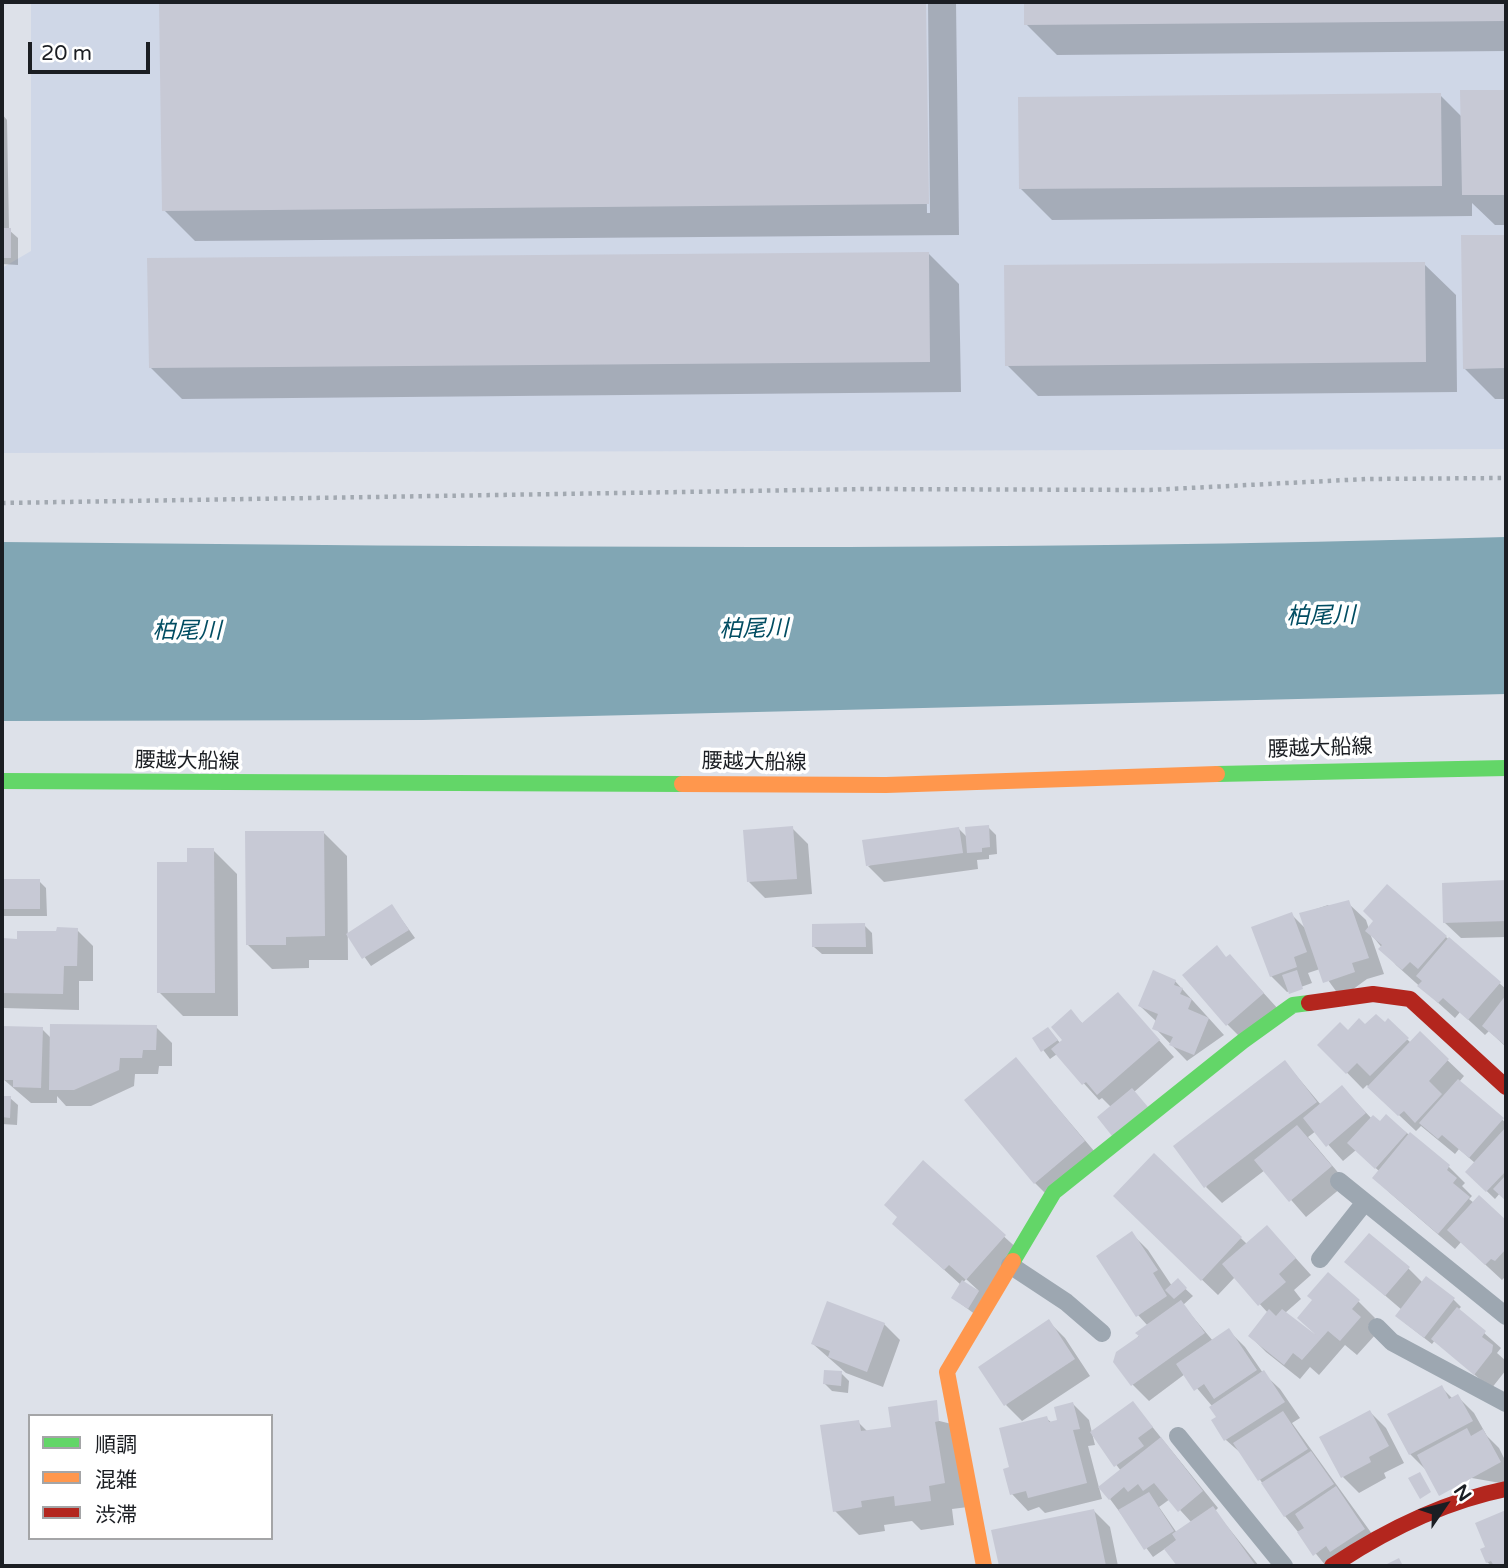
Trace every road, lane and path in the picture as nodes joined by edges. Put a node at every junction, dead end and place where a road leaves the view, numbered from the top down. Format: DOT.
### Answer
graph roads {
  1 [pos="1506,478"];
  2 [pos="2,503"];
  3 [pos="1506,768"];
  4 [pos="2,781"];
  5 [pos="1506,1087"];
  6 [pos="1339,1181"];
  7 [pos="1365,1202"];
  8 [pos="1320,1259"];
  9 [pos="1010,1265"];
  10 [pos="1506,1316"];
  11 [pos="1377,1327"];
  12 [pos="1101,1333"];
  13 [pos="1506,1403"];
  14 [pos="1178,1436"];
  15 [pos="1506,1489"];
  16 [pos="984,1566"];
  17 [pos="1284,1566"];
  18 [pos="1332,1566"];
  1 -- 2 [label="path"];
  3 -- 4 [label="main road, 腰越大船線"];
  5 -- 9 [label="main road"];
  6 -- 7 [label="lane"];
  7 -- 8 [label="lane"];
  7 -- 10 [label="lane"];
  9 -- 12 [label="lane"];
  9 -- 16 [label="main road"];
  11 -- 13 [label="lane"];
  14 -- 17 [label="lane"];
  15 -- 18 [label="main road"];
}
